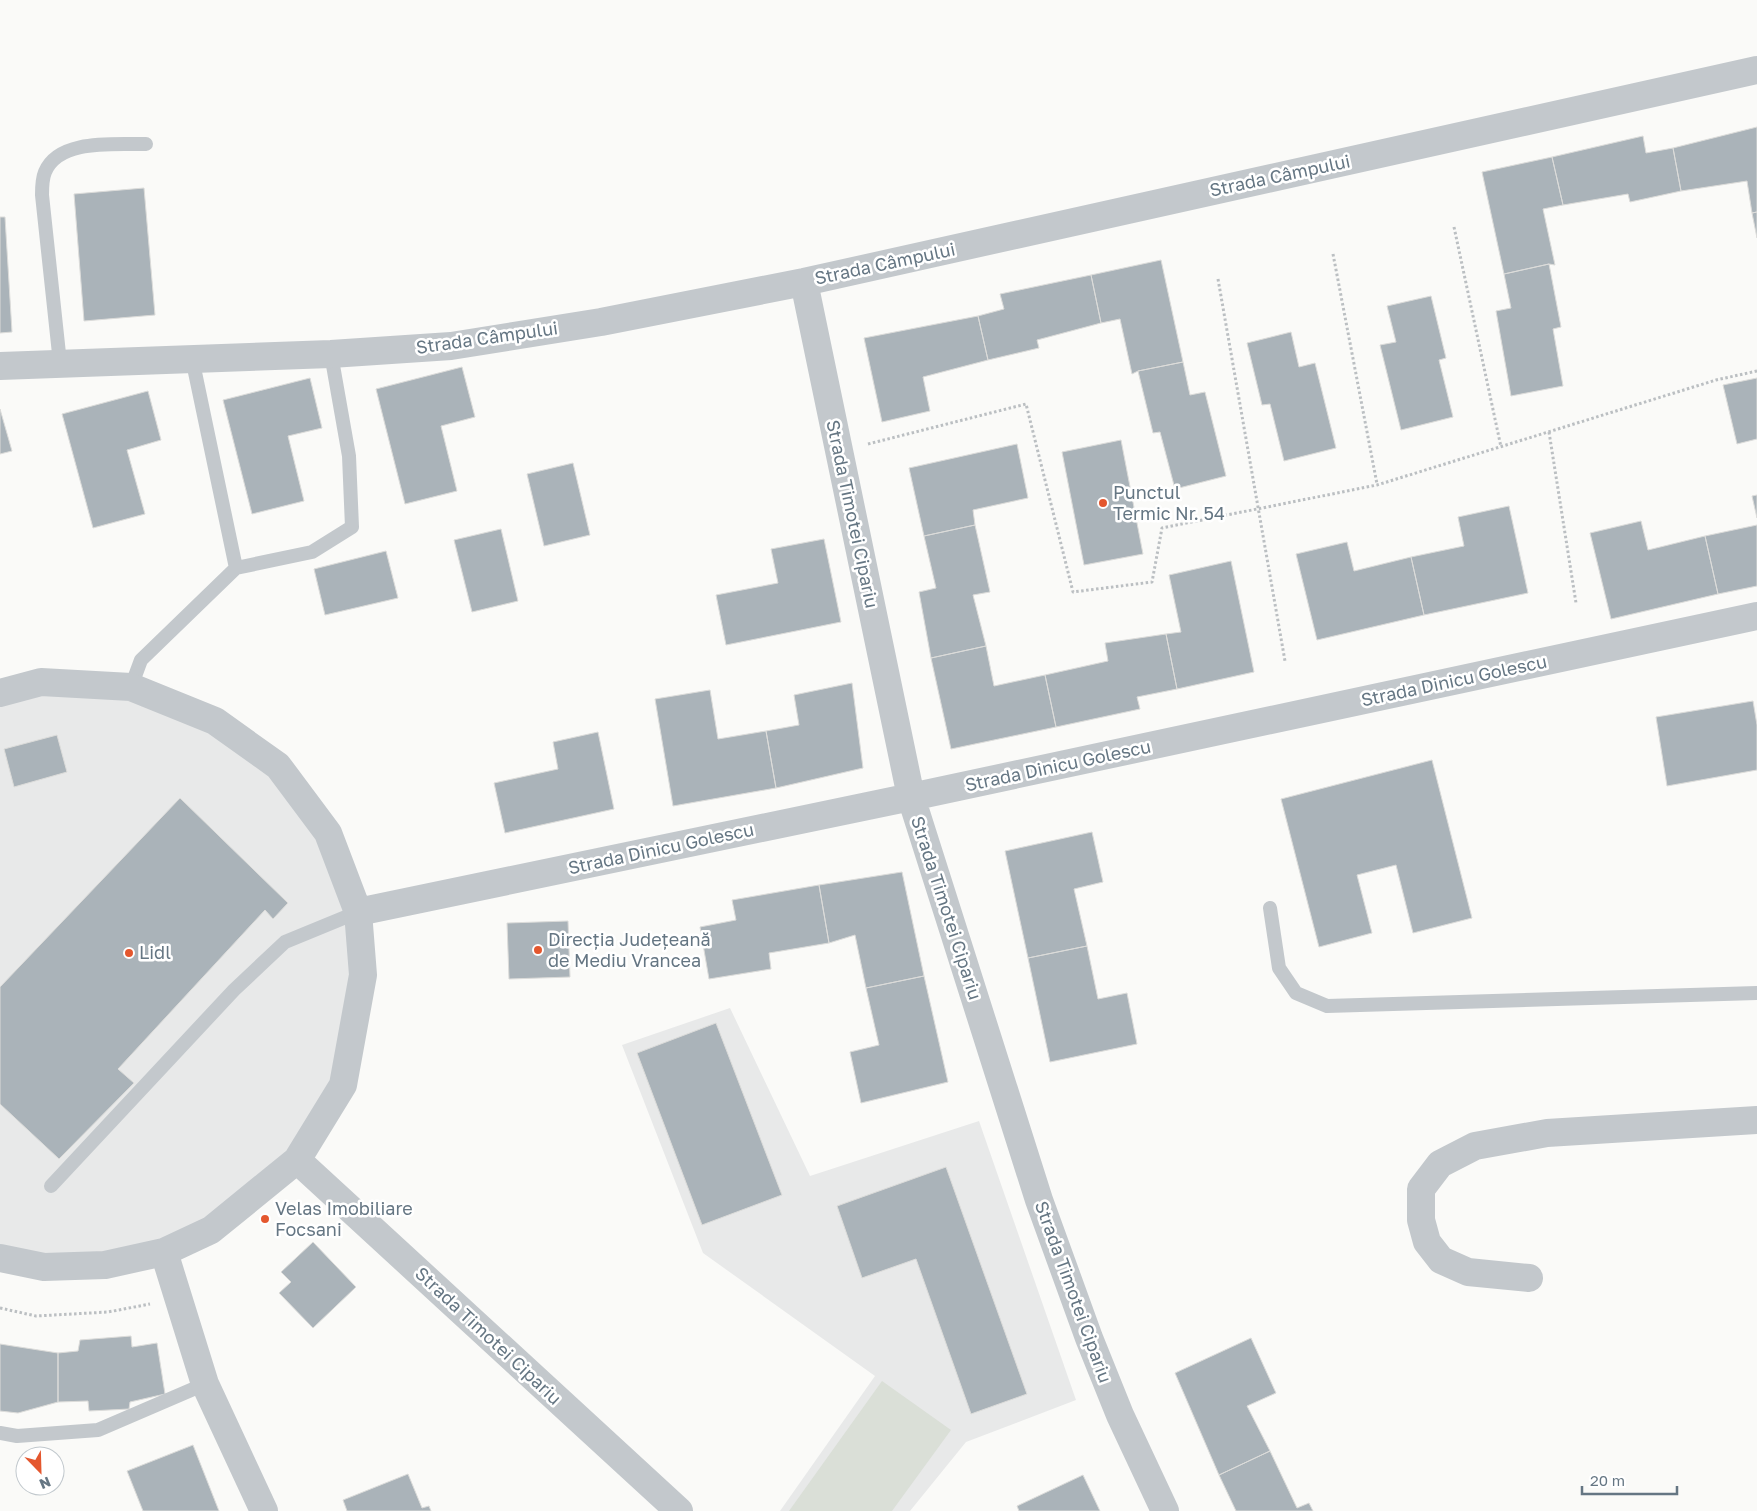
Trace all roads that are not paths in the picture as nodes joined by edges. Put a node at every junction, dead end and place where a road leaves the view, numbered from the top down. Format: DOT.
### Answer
graph roads {
  1 [pos="1757,70"];
  2 [pos="146,144"];
  3 [pos="804,282"];
  4 [pos="331,354"];
  5 [pos="192,358"];
  6 [pos="60,363"];
  7 [pos="0,366"];
  8 [pos="236,568"];
  9 [pos="1757,616"];
  10 [pos="132,687"];
  11 [pos="0,693"];
  12 [pos="911,797"];
  13 [pos="1270,908"];
  14 [pos="358,912"];
  15 [pos="1757,993"];
  16 [pos="1757,1120"];
  17 [pos="298,1160"];
  18 [pos="51,1186"];
  19 [pos="164,1252"];
  20 [pos="0,1258"];
  21 [pos="1529,1278"];
  22 [pos="205,1384"];
  23 [pos="0,1433"];
  24 [pos="264,1511"];
  25 [pos="679,1511"];
  26 [pos="1165,1511"];
  1 -- 3 [label="street, Strada Câmpului"];
  2 -- 6 [label="lane"];
  3 -- 4 [label="street, Strada Câmpului"];
  3 -- 12 [label="street, Strada Timotei Cipariu"];
  4 -- 5 [label="street, Strada Câmpului"];
  4 -- 8 [label="lane"];
  5 -- 6 [label="street, Strada Câmpului"];
  5 -- 8 [label="lane"];
  6 -- 7 [label="street, Strada Câmpului"];
  8 -- 10 [label="lane"];
  9 -- 12 [label="street, Strada Dinicu Golescu"];
  10 -- 11 [label="street"];
  10 -- 14 [label="street"];
  12 -- 14 [label="street, Strada Dinicu Golescu"];
  12 -- 26 [label="street, Strada Timotei Cipariu"];
  13 -- 15 [label="lane"];
  14 -- 17 [label="street"];
  14 -- 18 [label="lane"];
  16 -- 21 [label="street"];
  17 -- 19 [label="street"];
  17 -- 25 [label="street, Strada Timotei Cipariu"];
  19 -- 20 [label="street"];
  19 -- 22 [label="street"];
  22 -- 23 [label="lane"];
  22 -- 24 [label="street"];
}
